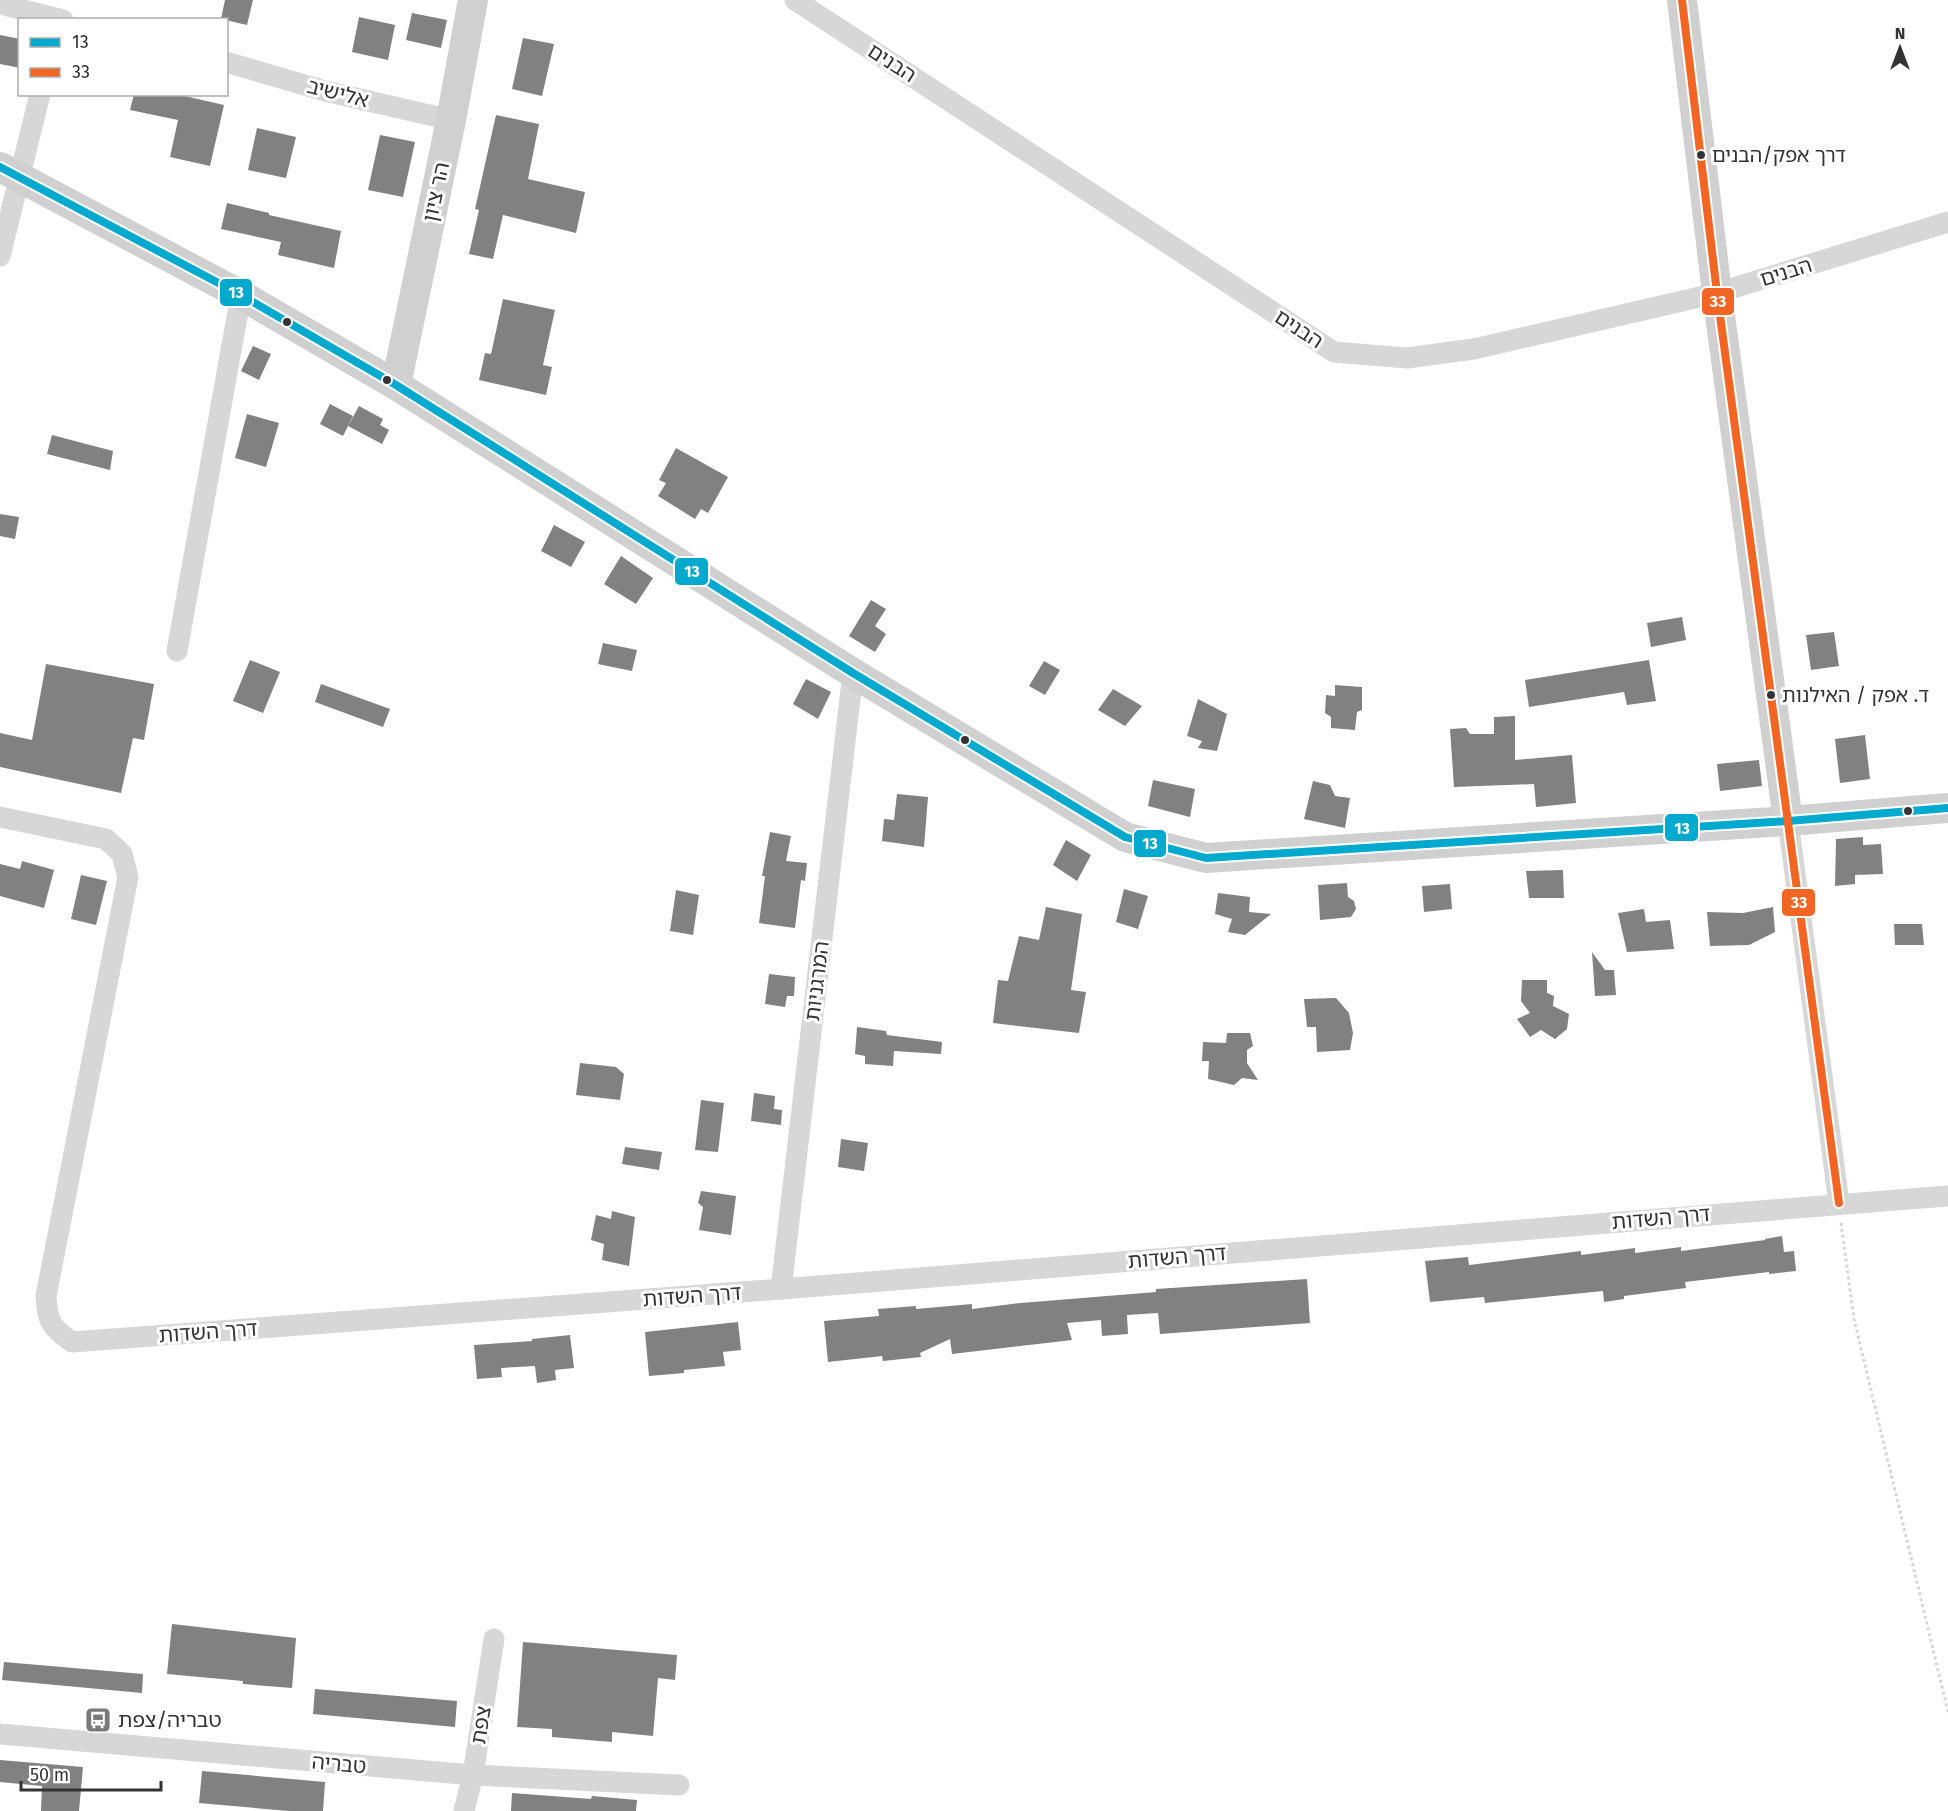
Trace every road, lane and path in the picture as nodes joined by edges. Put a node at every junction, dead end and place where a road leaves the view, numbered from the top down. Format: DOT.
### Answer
graph roads {
  1 [pos="473,0"];
  2 [pos="795,0"];
  3 [pos="1682,0"];
  4 [pos="0,4"];
  5 [pos="55,18"];
  6 [pos="228,63"];
  7 [pos="39,96"];
  8 [pos="451,120"];
  9 [pos="10,172"];
  10 [pos="1948,222"];
  11 [pos="0,256"];
  12 [pos="1717,293"];
  13 [pos="240,296"];
  14 [pos="396,385"];
  15 [pos="177,651"];
  16 [pos="853,673"];
  17 [pos="1948,808"];
  18 [pos="0,817"];
  19 [pos="1788,821"];
  20 [pos="1948,1196"];
  21 [pos="1839,1203"];
  22 [pos="781,1289"];
  23 [pos="494,1639"];
  24 [pos="1948,1712"];
  25 [pos="0,1734"];
  26 [pos="473,1775"];
  27 [pos="679,1785"];
  28 [pos="464,1811"];
  1 -- 8 [label="main road, הר ציון"];
  2 -- 12 [label="street, הבנים"];
  3 -- 12 [label="main road"];
  4 -- 5 [label="street"];
  6 -- 8 [label="street, אלישיב"];
  7 -- 9 [label="street"];
  8 -- 14 [label="main road, הר ציון"];
  9 -- 11 [label="street"];
  9 -- 13 [label="main road"];
  10 -- 12 [label="street, הבנים"];
  12 -- 19 [label="main road"];
  13 -- 14 [label="main road"];
  13 -- 15 [label="street"];
  14 -- 16 [label="main road"];
  16 -- 19 [label="main road"];
  16 -- 22 [label="street, המרגניות"];
  17 -- 19 [label="main road"];
  18 -- 22 [label="street, דרך השדות"];
  19 -- 21 [label="street"];
  20 -- 21 [label="street, דרך השדות"];
  21 -- 22 [label="street, דרך השדות"];
  21 -- 24 [label="path"];
  23 -- 26 [label="street, צפת"];
  25 -- 26 [label="street, טבריה"];
  26 -- 27 [label="street, טבריה"];
  26 -- 28 [label="street, צפת"];
}
